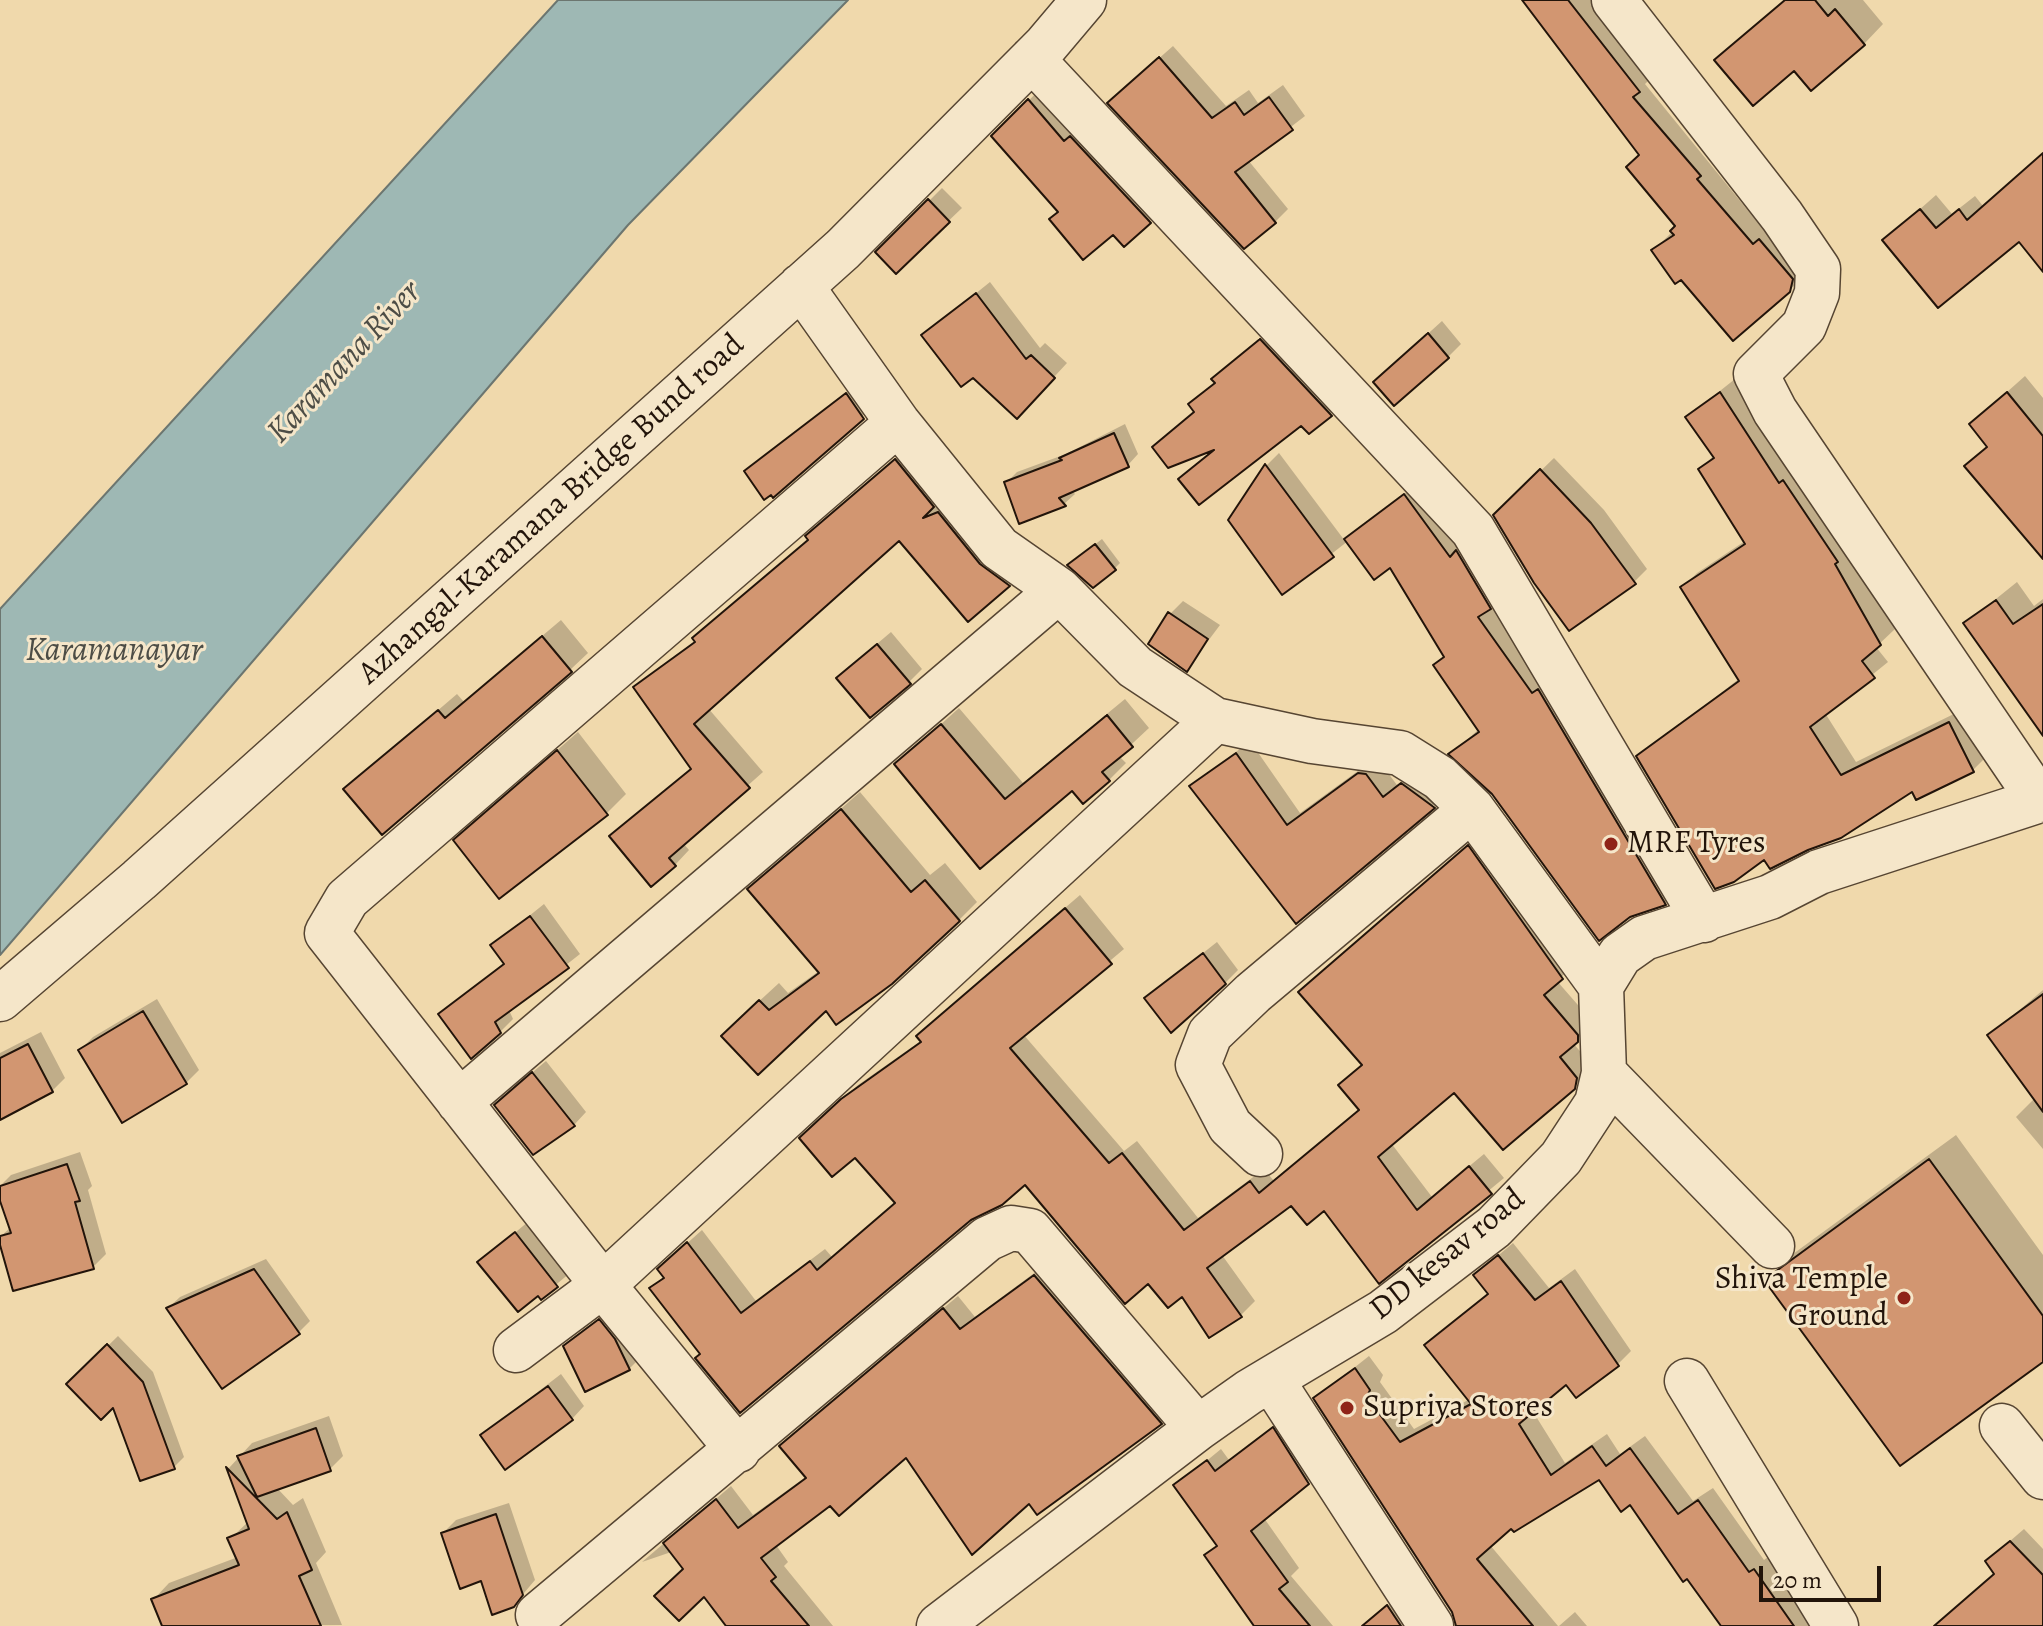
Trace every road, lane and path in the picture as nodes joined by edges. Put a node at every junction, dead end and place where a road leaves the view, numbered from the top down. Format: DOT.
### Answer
graph roads {
  1 [pos="1084,0"];
  2 [pos="1614,0"];
  3 [pos="1032,59"];
  4 [pos="801,286"];
  5 [pos="898,423"];
  6 [pos="1059,590"];
  7 [pos="1215,720"];
  8 [pos="2041,800"];
  9 [pos="1472,809"];
  10 [pos="1704,920"];
  11 [pos="1601,986"];
  12 [pos="0,999"];
  13 [pos="1604,1073"];
  14 [pos="459,1102"];
  15 [pos="1260,1154"];
  16 [pos="1772,1246"];
  17 [pos="603,1285"];
  18 [pos="516,1350"];
  19 [pos="1271,1379"];
  20 [pos="1687,1381"];
  21 [pos="2002,1426"];
  22 [pos="1198,1428"];
  23 [pos="738,1450"];
  24 [pos="2043,1477"];
  25 [pos="538,1615"];
  26 [pos="939,1626"];
  27 [pos="1431,1626"];
  28 [pos="1836,1626"];
  1 -- 3 [label="street, Azhangal-Karamana Bridge Bund road"];
  2 -- 8 [label="street"];
  3 -- 4 [label="street, Azhangal-Karamana Bridge Bund road"];
  3 -- 10 [label="street"];
  4 -- 5 [label="street"];
  4 -- 12 [label="street, Azhangal-Karamana Bridge Bund road"];
  5 -- 6 [label="street"];
  5 -- 14 [label="street"];
  6 -- 7 [label="street"];
  6 -- 14 [label="street"];
  7 -- 9 [label="street"];
  7 -- 17 [label="street"];
  8 -- 10 [label="street"];
  9 -- 11 [label="street"];
  9 -- 15 [label="street"];
  10 -- 11 [label="street"];
  11 -- 13 [label="street, DD kesav road"];
  13 -- 16 [label="street"];
  13 -- 19 [label="street, DD kesav road"];
  14 -- 17 [label="street"];
  17 -- 18 [label="street"];
  17 -- 23 [label="street"];
  19 -- 22 [label="street, DD kesav road"];
  19 -- 27 [label="street"];
  20 -- 28 [label="street"];
  21 -- 24 [label="street"];
  22 -- 23 [label="street"];
  22 -- 26 [label="street, DD kesav road"];
  23 -- 25 [label="street"];
}
